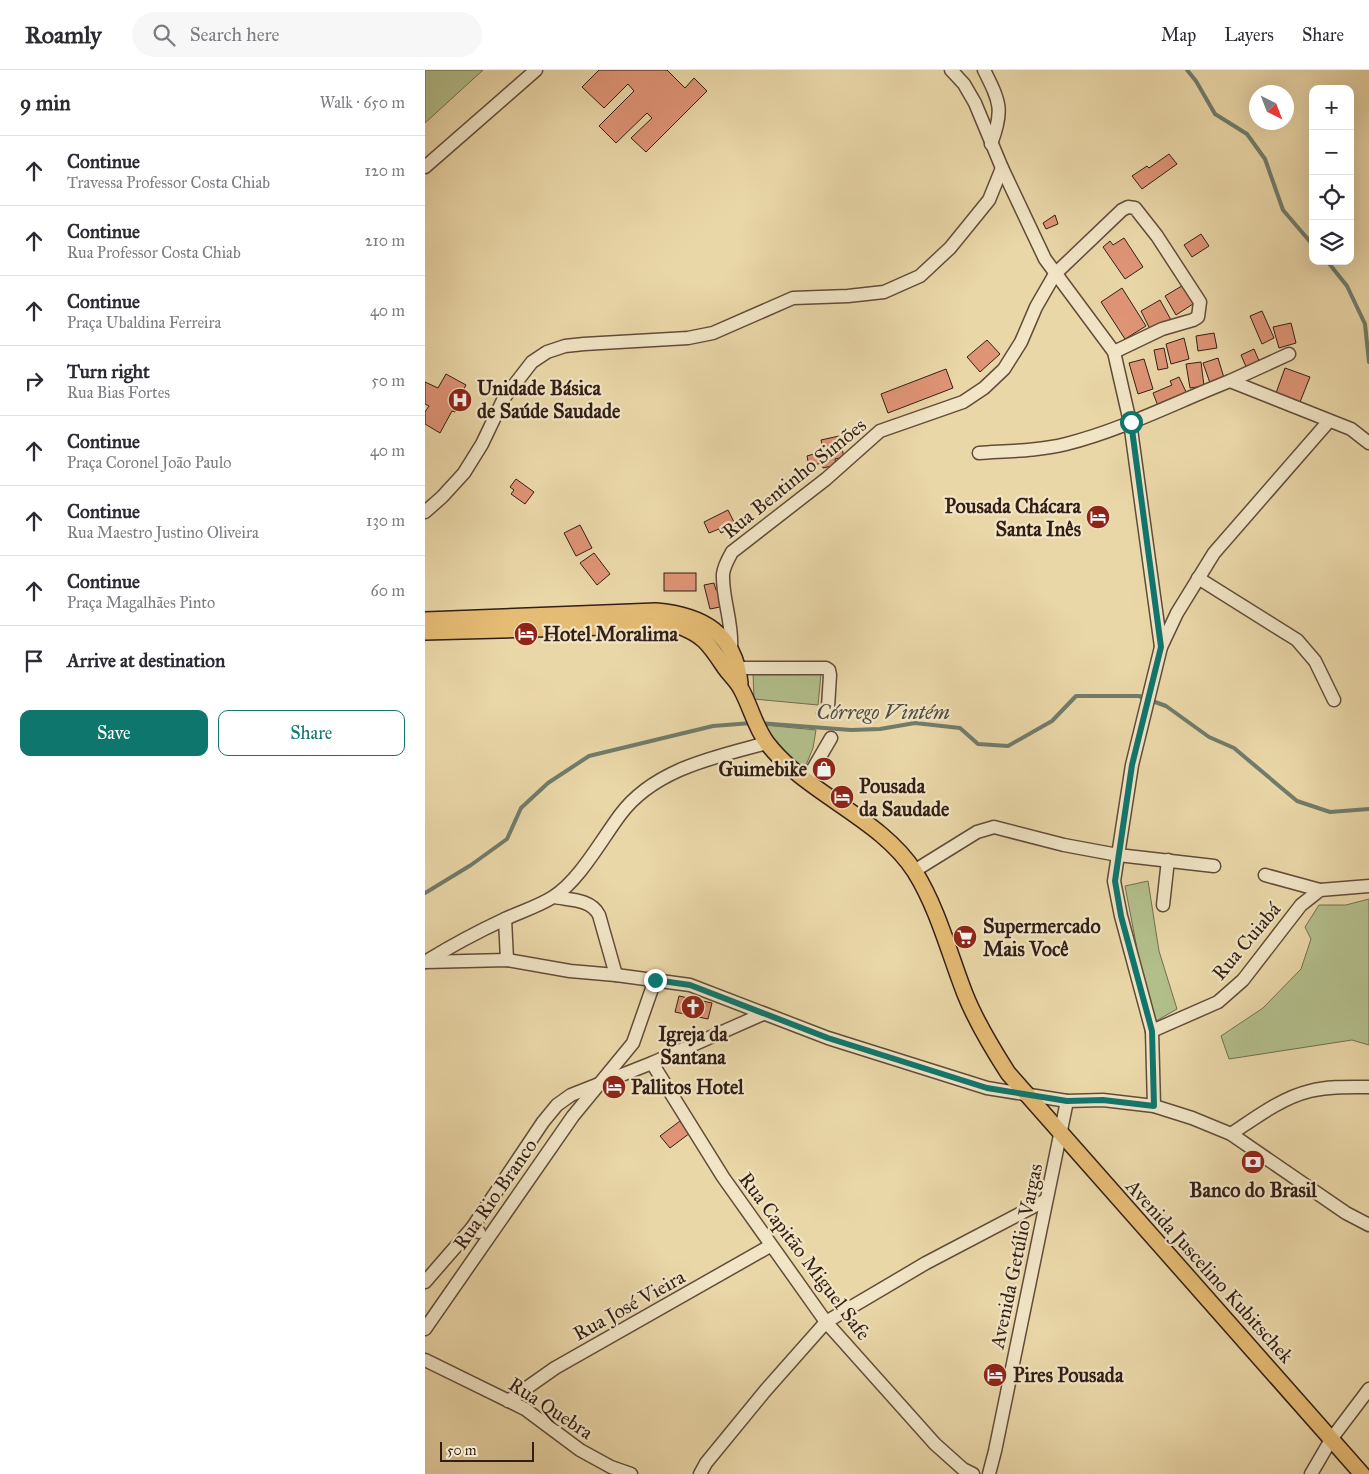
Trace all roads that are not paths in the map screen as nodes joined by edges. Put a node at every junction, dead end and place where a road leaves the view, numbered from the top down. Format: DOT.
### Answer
graph roads {
  1 [pos="536,70"];
  2 [pos="951,70"];
  3 [pos="985,70"];
  4 [pos="991,144"];
  5 [pos="425,167"];
  6 [pos="1002,168"];
  7 [pos="1055,274"];
  8 [pos="1114,352"];
  9 [pos="1289,354"];
  10 [pos="1230,381"];
  11 [pos="1329,421"];
  12 [pos="1131,422"];
  13 [pos="1369,442"];
  14 [pos="979,453"];
  15 [pos="425,512"];
  16 [pos="1197,578"];
  17 [pos="425,620"];
  18 [pos="425,632"];
  19 [pos="1161,647"];
  20 [pos="731,649"];
  21 [pos="732,668"];
  22 [pos="1334,700"];
  23 [pos="823,713"];
  24 [pos="831,738"];
  25 [pos="767,743"];
  26 [pos="806,781"];
  27 [pos="1118,855"];
  28 [pos="1168,860"];
  29 [pos="1215,866"];
  30 [pos="914,871"];
  31 [pos="1265,875"];
  32 [pos="1369,886"];
  33 [pos="1320,890"];
  34 [pos="554,897"];
  35 [pos="1163,905"];
  36 [pos="505,919"];
  37 [pos="507,960"];
  38 [pos="425,962"];
  39 [pos="616,974"];
  40 [pos="655,980"];
  41 [pos="763,1014"];
  42 [pos="1152,1031"];
  43 [pos="652,1063"];
  44 [pos="599,1082"];
  45 [pos="1369,1087"];
  46 [pos="1028,1096"];
  47 [pos="1067,1101"];
  48 [pos="1154,1106"];
  49 [pos="1061,1133"];
  50 [pos="1231,1134"];
  51 [pos="1046,1200"];
  52 [pos="1369,1225"];
  53 [pos="472,1228"];
  54 [pos="488,1237"];
  55 [pos="770,1246"];
  56 [pos="425,1282"];
  57 [pos="826,1322"];
  58 [pos="425,1329"];
  59 [pos="425,1360"];
  60 [pos="1369,1389"];
  61 [pos="508,1400"];
  62 [pos="1332,1438"];
  63 [pos="631,1474"];
  64 [pos="700,1474"];
  65 [pos="973,1474"];
  66 [pos="989,1474"];
  67 [pos="1311,1474"];
  68 [pos="1362,1474"];
  1 -- 5 [label="street"];
  2 -- 4 [label="street"];
  3 -- 4 [label="street"];
  4 -- 6 [label="street"];
  6 -- 7 [label="street"];
  6 -- 15 [label="street"];
  7 -- 8 [label="street"];
  7 -- 8 [label="street, Rua Bentinho Simões"];
  7 -- 20 [label="street, Rua Bentinho Simões"];
  8 -- 12 [label="street"];
  9 -- 10 [label="street"];
  10 -- 11 [label="street"];
  10 -- 12 [label="street"];
  11 -- 13 [label="street"];
  11 -- 16 [label="street"];
  12 -- 14 [label="street"];
  12 -- 19 [label="street"];
  16 -- 19 [label="street"];
  16 -- 22 [label="street"];
  17 -- 20 [label="main road"];
  18 -- 21 [label="main road"];
  19 -- 27 [label="street"];
  20 -- 21 [label="main road"];
  21 -- 23 [label="street"];
  21 -- 25 [label="main road, Avenida Juscelino Kubitschek"];
  24 -- 26 [label="street"];
  25 -- 26 [label="main road, Avenida Juscelino Kubitschek"];
  25 -- 34 [label="street"];
  26 -- 30 [label="main road, Avenida Juscelino Kubitschek"];
  27 -- 28 [label="street"];
  27 -- 30 [label="street"];
  27 -- 42 [label="street"];
  28 -- 29 [label="street"];
  28 -- 35 [label="street"];
  30 -- 46 [label="main road, Avenida Juscelino Kubitschek"];
  31 -- 33 [label="street"];
  32 -- 33 [label="street"];
  33 -- 42 [label="street, Rua Cuiabá"];
  34 -- 36 [label="street"];
  34 -- 39 [label="street"];
  36 -- 37 [label="street"];
  36 -- 38 [label="street"];
  37 -- 38 [label="street"];
  37 -- 39 [label="street"];
  39 -- 40 [label="street"];
  40 -- 41 [label="street"];
  40 -- 44 [label="street, Rua Rio Branco"];
  41 -- 43 [label="street"];
  41 -- 46 [label="street"];
  42 -- 48 [label="street"];
  43 -- 44 [label="street"];
  43 -- 55 [label="street, Rua Capitão Miguel Safe"];
  44 -- 53 [label="street"];
  44 -- 54 [label="street, Rua Rio Branco"];
  45 -- 50 [label="street"];
  46 -- 47 [label="street"];
  46 -- 49 [label="main road, Avenida Juscelino Kubitschek"];
  47 -- 48 [label="street"];
  47 -- 49 [label="street, Avenida Getúlio Vargas"];
  48 -- 50 [label="street"];
  49 -- 51 [label="street, Avenida Getúlio Vargas"];
  49 -- 62 [label="main road, Avenida Juscelino Kubitschek"];
  50 -- 52 [label="street"];
  51 -- 57 [label="street"];
  51 -- 66 [label="street, Avenida Getúlio Vargas"];
  53 -- 54 [label="street"];
  53 -- 56 [label="street"];
  54 -- 58 [label="street, Rua Rio Branco"];
  55 -- 57 [label="street, Rua Capitão Miguel Safe"];
  55 -- 61 [label="street, Rua José Vieira"];
  57 -- 64 [label="street"];
  57 -- 65 [label="street, Rua Capitão Miguel Safe"];
  59 -- 61 [label="street, Rua Quebra"];
  60 -- 62 [label="street"];
  61 -- 63 [label="street, Rua Quebra"];
  62 -- 67 [label="street"];
  62 -- 68 [label="main road, Avenida Juscelino Kubitschek"];
}
